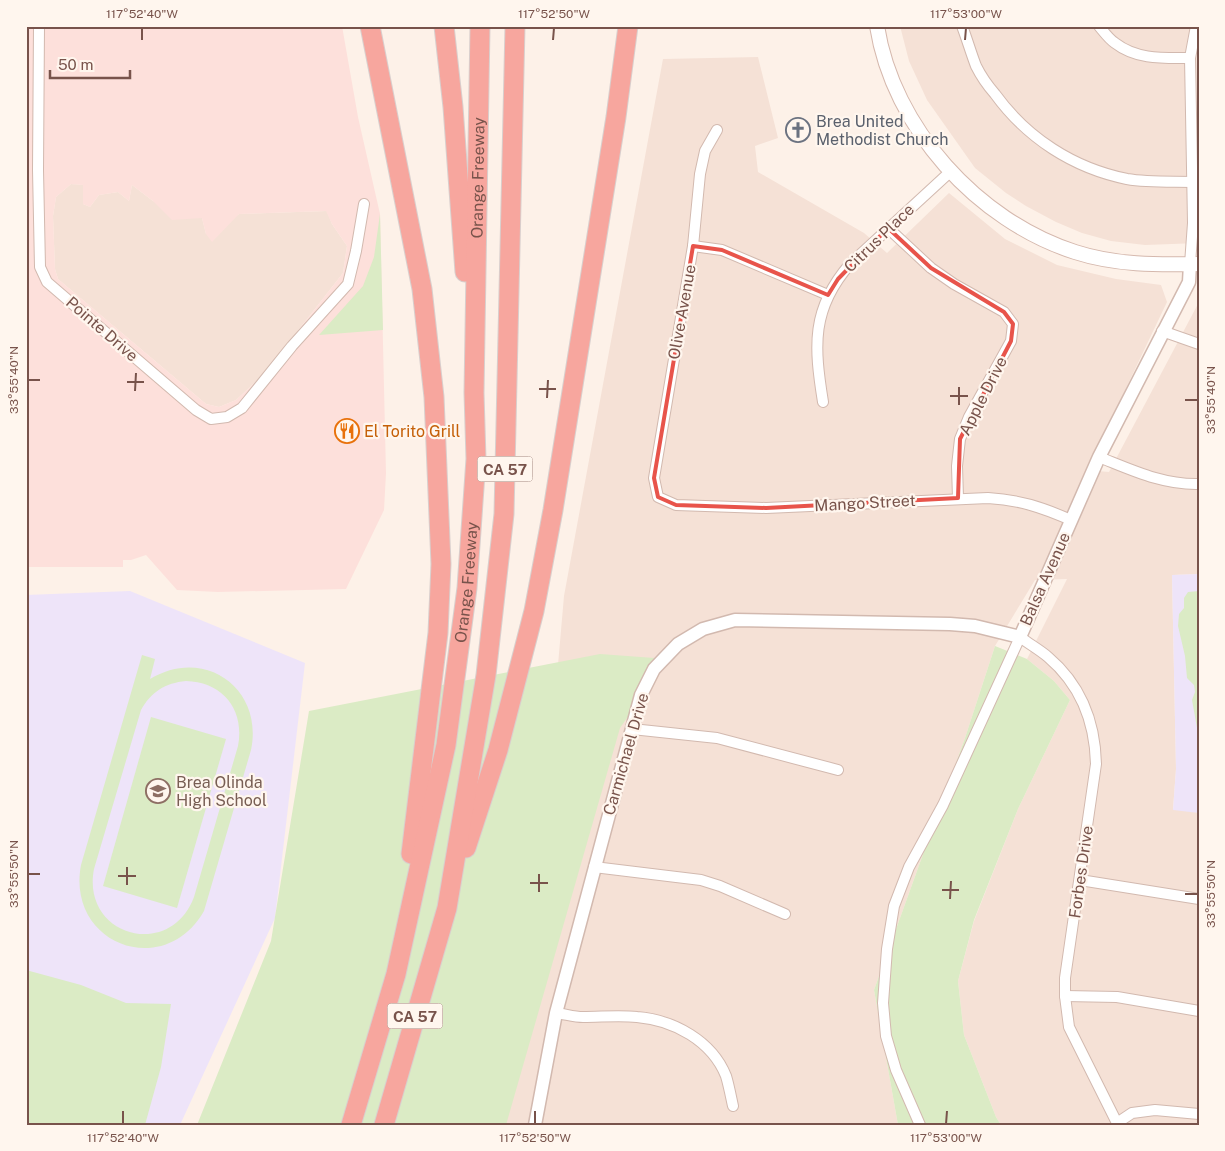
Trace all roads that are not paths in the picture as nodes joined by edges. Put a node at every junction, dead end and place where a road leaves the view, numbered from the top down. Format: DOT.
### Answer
graph roads {
  1 [pos="39,26"];
  2 [pos="370,26"];
  3 [pos="444,26"];
  4 [pos="480,26"];
  5 [pos="515,26"];
  6 [pos="628,26"];
  7 [pos="877,26"];
  8 [pos="962,26"];
  9 [pos="1099,26"];
  10 [pos="1196,26"];
  11 [pos="1190,58"];
  12 [pos="717,130"];
  13 [pos="950,172"];
  14 [pos="1196,182"];
  15 [pos="364,204"];
  16 [pos="888,228"];
  17 [pos="693,246"];
  18 [pos="1195,264"];
  19 [pos="828,295"];
  20 [pos="1162,331"];
  21 [pos="1199,344"];
  22 [pos="474,393"];
  23 [pos="824,402"];
  24 [pos="1099,457"];
  25 [pos="1199,484"];
  26 [pos="658,497"];
  27 [pos="958,498"];
  28 [pos="1071,520"];
  29 [pos="1020,637"];
  30 [pos="632,729"];
  31 [pos="838,770"];
  32 [pos="594,867"];
  33 [pos="1080,880"];
  34 [pos="1199,900"];
  35 [pos="447,908"];
  36 [pos="785,914"];
  37 [pos="396,974"];
  38 [pos="1065,996"];
  39 [pos="1199,1011"];
  40 [pos="556,1013"];
  41 [pos="733,1106"];
  42 [pos="1199,1114"];
  43 [pos="1118,1124"];
  44 [pos="351,1125"];
  45 [pos="384,1125"];
  46 [pos="535,1125"];
  47 [pos="920,1125"];
  1 -- 15 [label="street, Pointe Drive"];
  2 -- 37 [label="highway"];
  3 -- 22 [label="highway"];
  4 -- 22 [label="highway, Orange Freeway / CA 57"];
  5 -- 35 [label="highway, Orange Freeway / CA 57"];
  6 -- 35 [label="highway"];
  7 -- 13 [label="main road"];
  8 -- 14 [label="street"];
  9 -- 11 [label="street"];
  10 -- 11 [label="street, Balsa Avenue"];
  11 -- 14 [label="street, Balsa Avenue"];
  12 -- 17 [label="street, Olive Avenue"];
  13 -- 16 [label="street, Citrus Place"];
  13 -- 18 [label="main road"];
  14 -- 18 [label="street, Balsa Avenue"];
  16 -- 19 [label="street, Citrus Place"];
  16 -- 27 [label="street, Apple Drive"];
  17 -- 19 [label="street"];
  17 -- 26 [label="street, Olive Avenue"];
  18 -- 20 [label="street, Balsa Avenue"];
  19 -- 23 [label="street, Citrus Place"];
  20 -- 21 [label="street"];
  20 -- 24 [label="street, Balsa Avenue"];
  22 -- 37 [label="highway, Orange Freeway / CA 57"];
  24 -- 25 [label="street"];
  24 -- 28 [label="street, Balsa Avenue"];
  26 -- 27 [label="street, Mango Street"];
  27 -- 28 [label="street, Mango Street"];
  28 -- 29 [label="street, Balsa Avenue"];
  29 -- 30 [label="street, Carmichael Drive"];
  29 -- 33 [label="street, Forbes Drive"];
  29 -- 47 [label="street, Balsa Avenue"];
  30 -- 31 [label="street"];
  30 -- 32 [label="street, Carmichael Drive"];
  32 -- 36 [label="street"];
  32 -- 40 [label="street, Carmichael Drive"];
  33 -- 34 [label="street"];
  33 -- 38 [label="street, Forbes Drive"];
  35 -- 45 [label="highway, Orange Freeway / CA 57"];
  37 -- 44 [label="highway, Orange Freeway / CA 57"];
  38 -- 39 [label="street"];
  38 -- 43 [label="street, Forbes Drive"];
  40 -- 41 [label="street"];
  40 -- 46 [label="street, Carmichael Drive"];
  42 -- 43 [label="street"];
}
